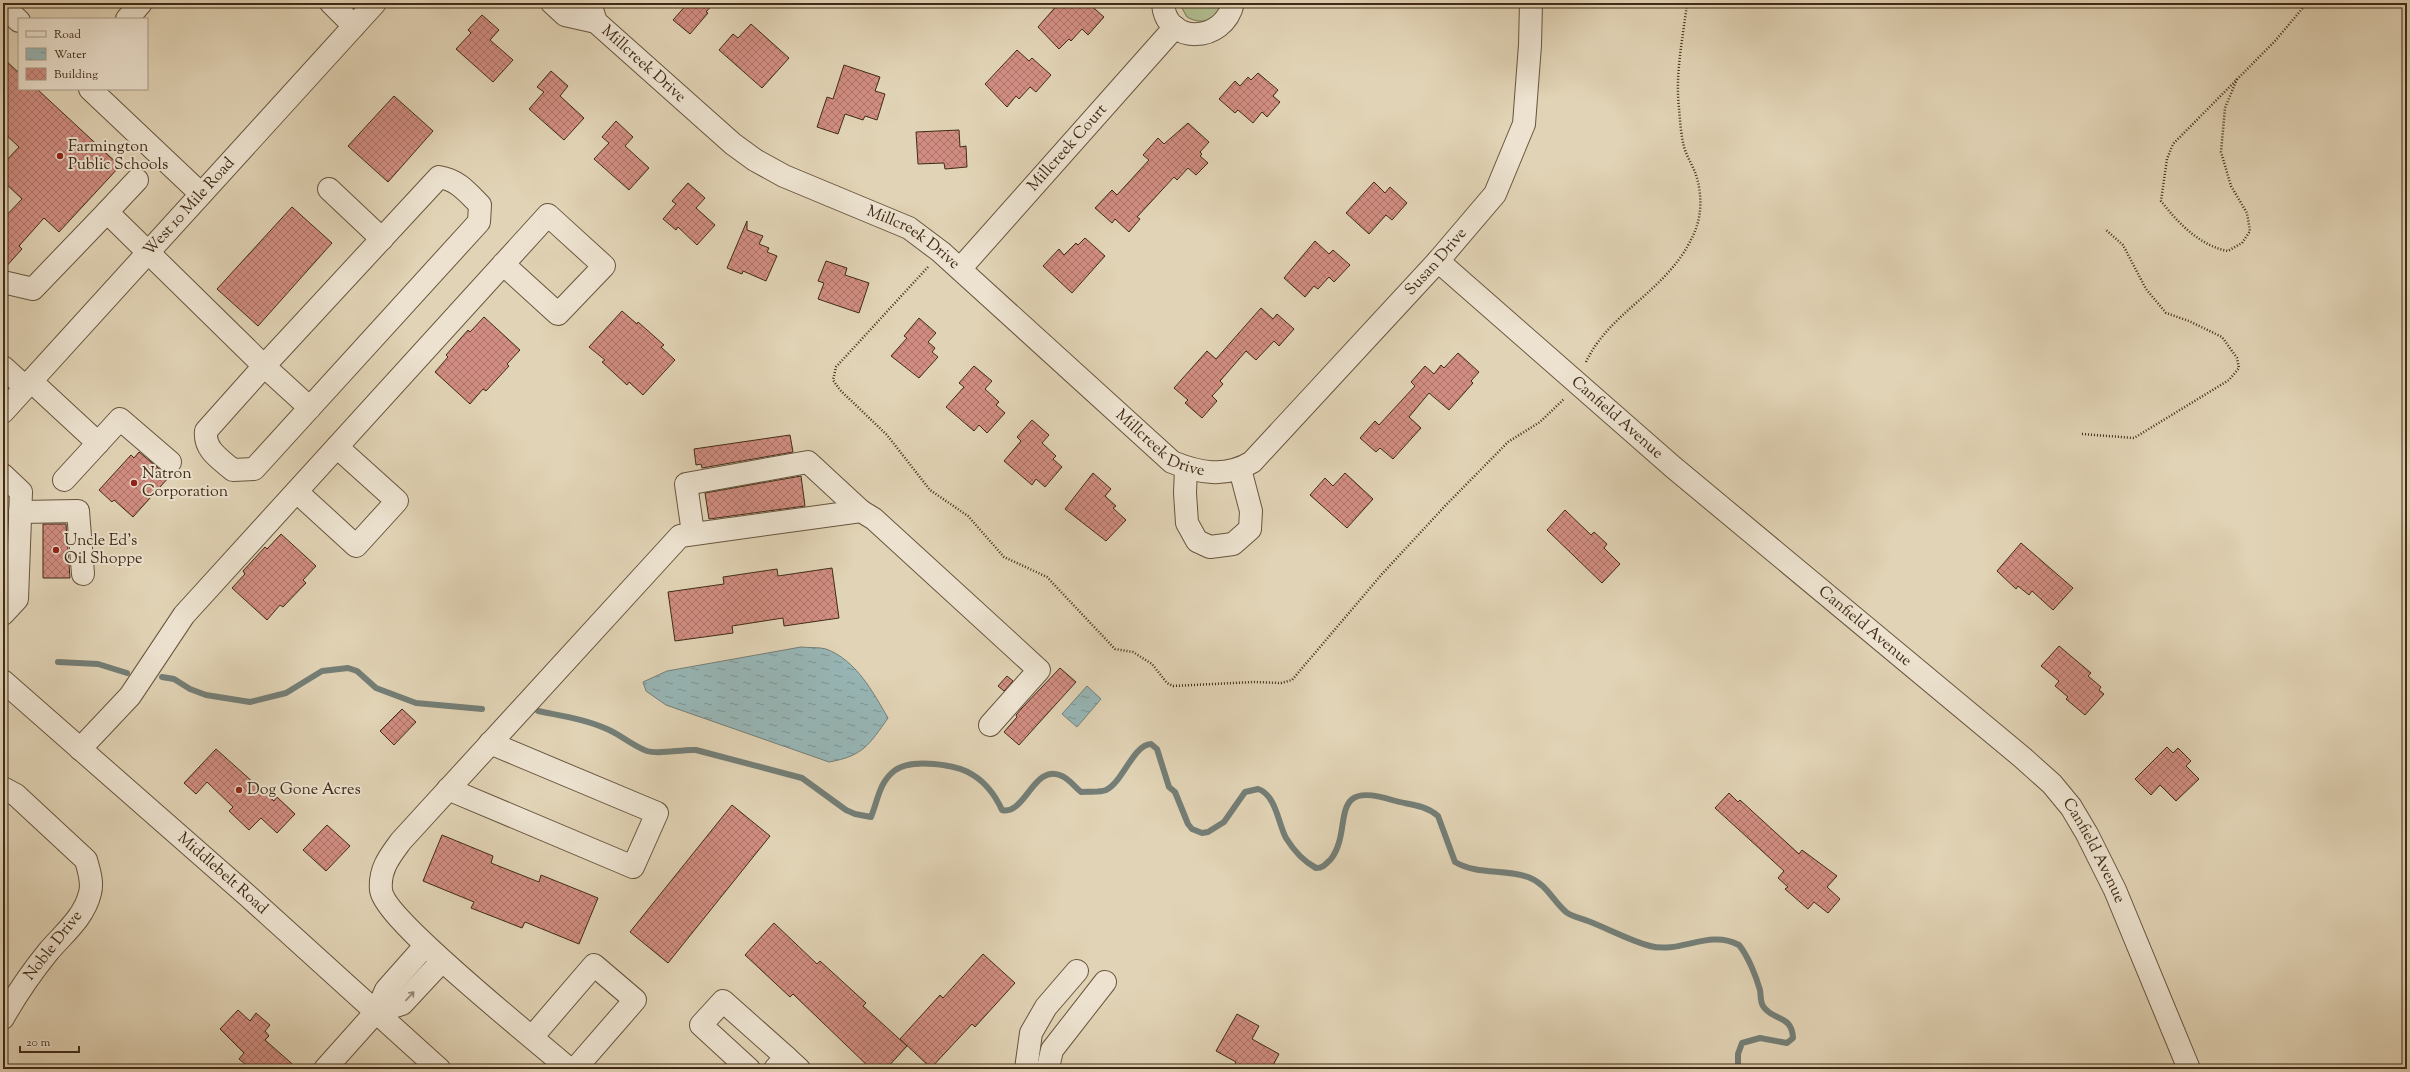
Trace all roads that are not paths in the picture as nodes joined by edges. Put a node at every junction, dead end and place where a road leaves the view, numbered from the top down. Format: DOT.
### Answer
graph roads {
  1 [pos="142,3"];
  2 [pos="331,3"];
  3 [pos="375,3"];
  4 [pos="552,3"];
  5 [pos="1163,3"];
  6 [pos="1233,3"];
  7 [pos="1531,3"];
  8 [pos="3,6"];
  9 [pos="593,13"];
  10 [pos="129,18"];
  11 [pos="18,20"];
  12 [pos="354,26"];
  13 [pos="1175,27"];
  14 [pos="91,90"];
  15 [pos="138,180"];
  16 [pos="329,189"];
  17 [pos="201,194"];
  18 [pos="107,212"];
  19 [pos="382,239"];
  20 [pos="147,253"];
  21 [pos="1438,262"];
  22 [pos="503,264"];
  23 [pos="960,269"];
  24 [pos="3,282"];
  25 [pos="264,366"];
  26 [pos="3,367"];
  27 [pos="28,384"];
  28 [pos="310,408"];
  29 [pos="3,412"];
  30 [pos="98,443"];
  31 [pos="337,448"];
  32 [pos="170,462"];
  33 [pos="1186,468"];
  34 [pos="1240,470"];
  35 [pos="3,475"];
  36 [pos="64,480"];
  37 [pos="296,492"];
  38 [pos="861,511"];
  39 [pos="20,512"];
  40 [pos="693,533"];
  41 [pos="83,574"];
  42 [pos="3,614"];
  43 [pos="3,681"];
  44 [pos="990,724"];
  45 [pos="490,744"];
  46 [pos="80,749"];
  47 [pos="3,788"];
  48 [pos="448,789"];
  49 [pos="425,946"];
  50 [pos="442,961"];
  51 [pos="1077,971"];
  52 [pos="1105,982"];
  53 [pos="376,1012"];
  54 [pos="3,1018"];
  55 [pos="532,1036"];
  56 [pos="786,1065"];
  57 [pos="325,1069"];
  58 [pos="439,1069"];
  59 [pos="570,1069"];
  60 [pos="575,1069"];
  61 [pos="749,1069"];
  62 [pos="1026,1069"];
  63 [pos="1048,1069"];
  64 [pos="2189,1069"];
  1 -- 10 [label="street"];
  2 -- 12 [label="street"];
  3 -- 12 [label="street, West 10 Mile Road"];
  4 -- 9 [label="street, Millcreek Drive"];
  5 -- 13 [label="street"];
  6 -- 13 [label="street"];
  7 -- 21 [label="street, Susan Drive"];
  8 -- 11 [label="street"];
  9 -- 23 [label="street, Millcreek Drive"];
  12 -- 17 [label="street, West 10 Mile Road"];
  13 -- 23 [label="street, Millcreek Court"];
  14 -- 17 [label="street"];
  15 -- 18 [label="street"];
  16 -- 19 [label="street"];
  17 -- 20 [label="street, West 10 Mile Road"];
  18 -- 20 [label="street"];
  18 -- 24 [label="street"];
  19 -- 25 [label="street"];
  19 -- 28 [label="street"];
  20 -- 25 [label="street"];
  20 -- 27 [label="street, West 10 Mile Road"];
  21 -- 34 [label="street, Susan Drive"];
  21 -- 64 [label="street, Canfield Avenue"];
  22 -- 22 [label="street"];
  22 -- 31 [label="street"];
  23 -- 33 [label="street, Millcreek Drive"];
  25 -- 28 [label="street"];
  25 -- 28 [label="street"];
  26 -- 27 [label="street"];
  27 -- 29 [label="street, West 10 Mile Road"];
  27 -- 30 [label="street"];
  30 -- 32 [label="street"];
  30 -- 36 [label="street"];
  31 -- 37 [label="street"];
  31 -- 37 [label="street"];
  33 -- 34 [label="street, Millcreek Drive"];
  33 -- 34 [label="street"];
  35 -- 39 [label="street"];
  37 -- 46 [label="street"];
  38 -- 40 [label="street"];
  38 -- 40 [label="street"];
  38 -- 44 [label="street"];
  39 -- 41 [label="street"];
  39 -- 42 [label="street"];
  40 -- 45 [label="street"];
  43 -- 46 [label="street, Middlebelt Road"];
  45 -- 48 [label="street"];
  45 -- 48 [label="street"];
  46 -- 53 [label="street, Middlebelt Road"];
  47 -- 54 [label="street, Noble Drive"];
  48 -- 49 [label="street"];
  49 -- 50 [label="street"];
  49 -- 53 [label="street"];
  53 -- 50 [label="street, one-way"];
  50 -- 55 [label="street"];
  51 -- 62 [label="street"];
  52 -- 63 [label="street"];
  53 -- 57 [label="street"];
  53 -- 58 [label="street, Middlebelt Road"];
  55 -- 59 [label="street"];
  55 -- 60 [label="street"];
  56 -- 61 [label="street"];
}
